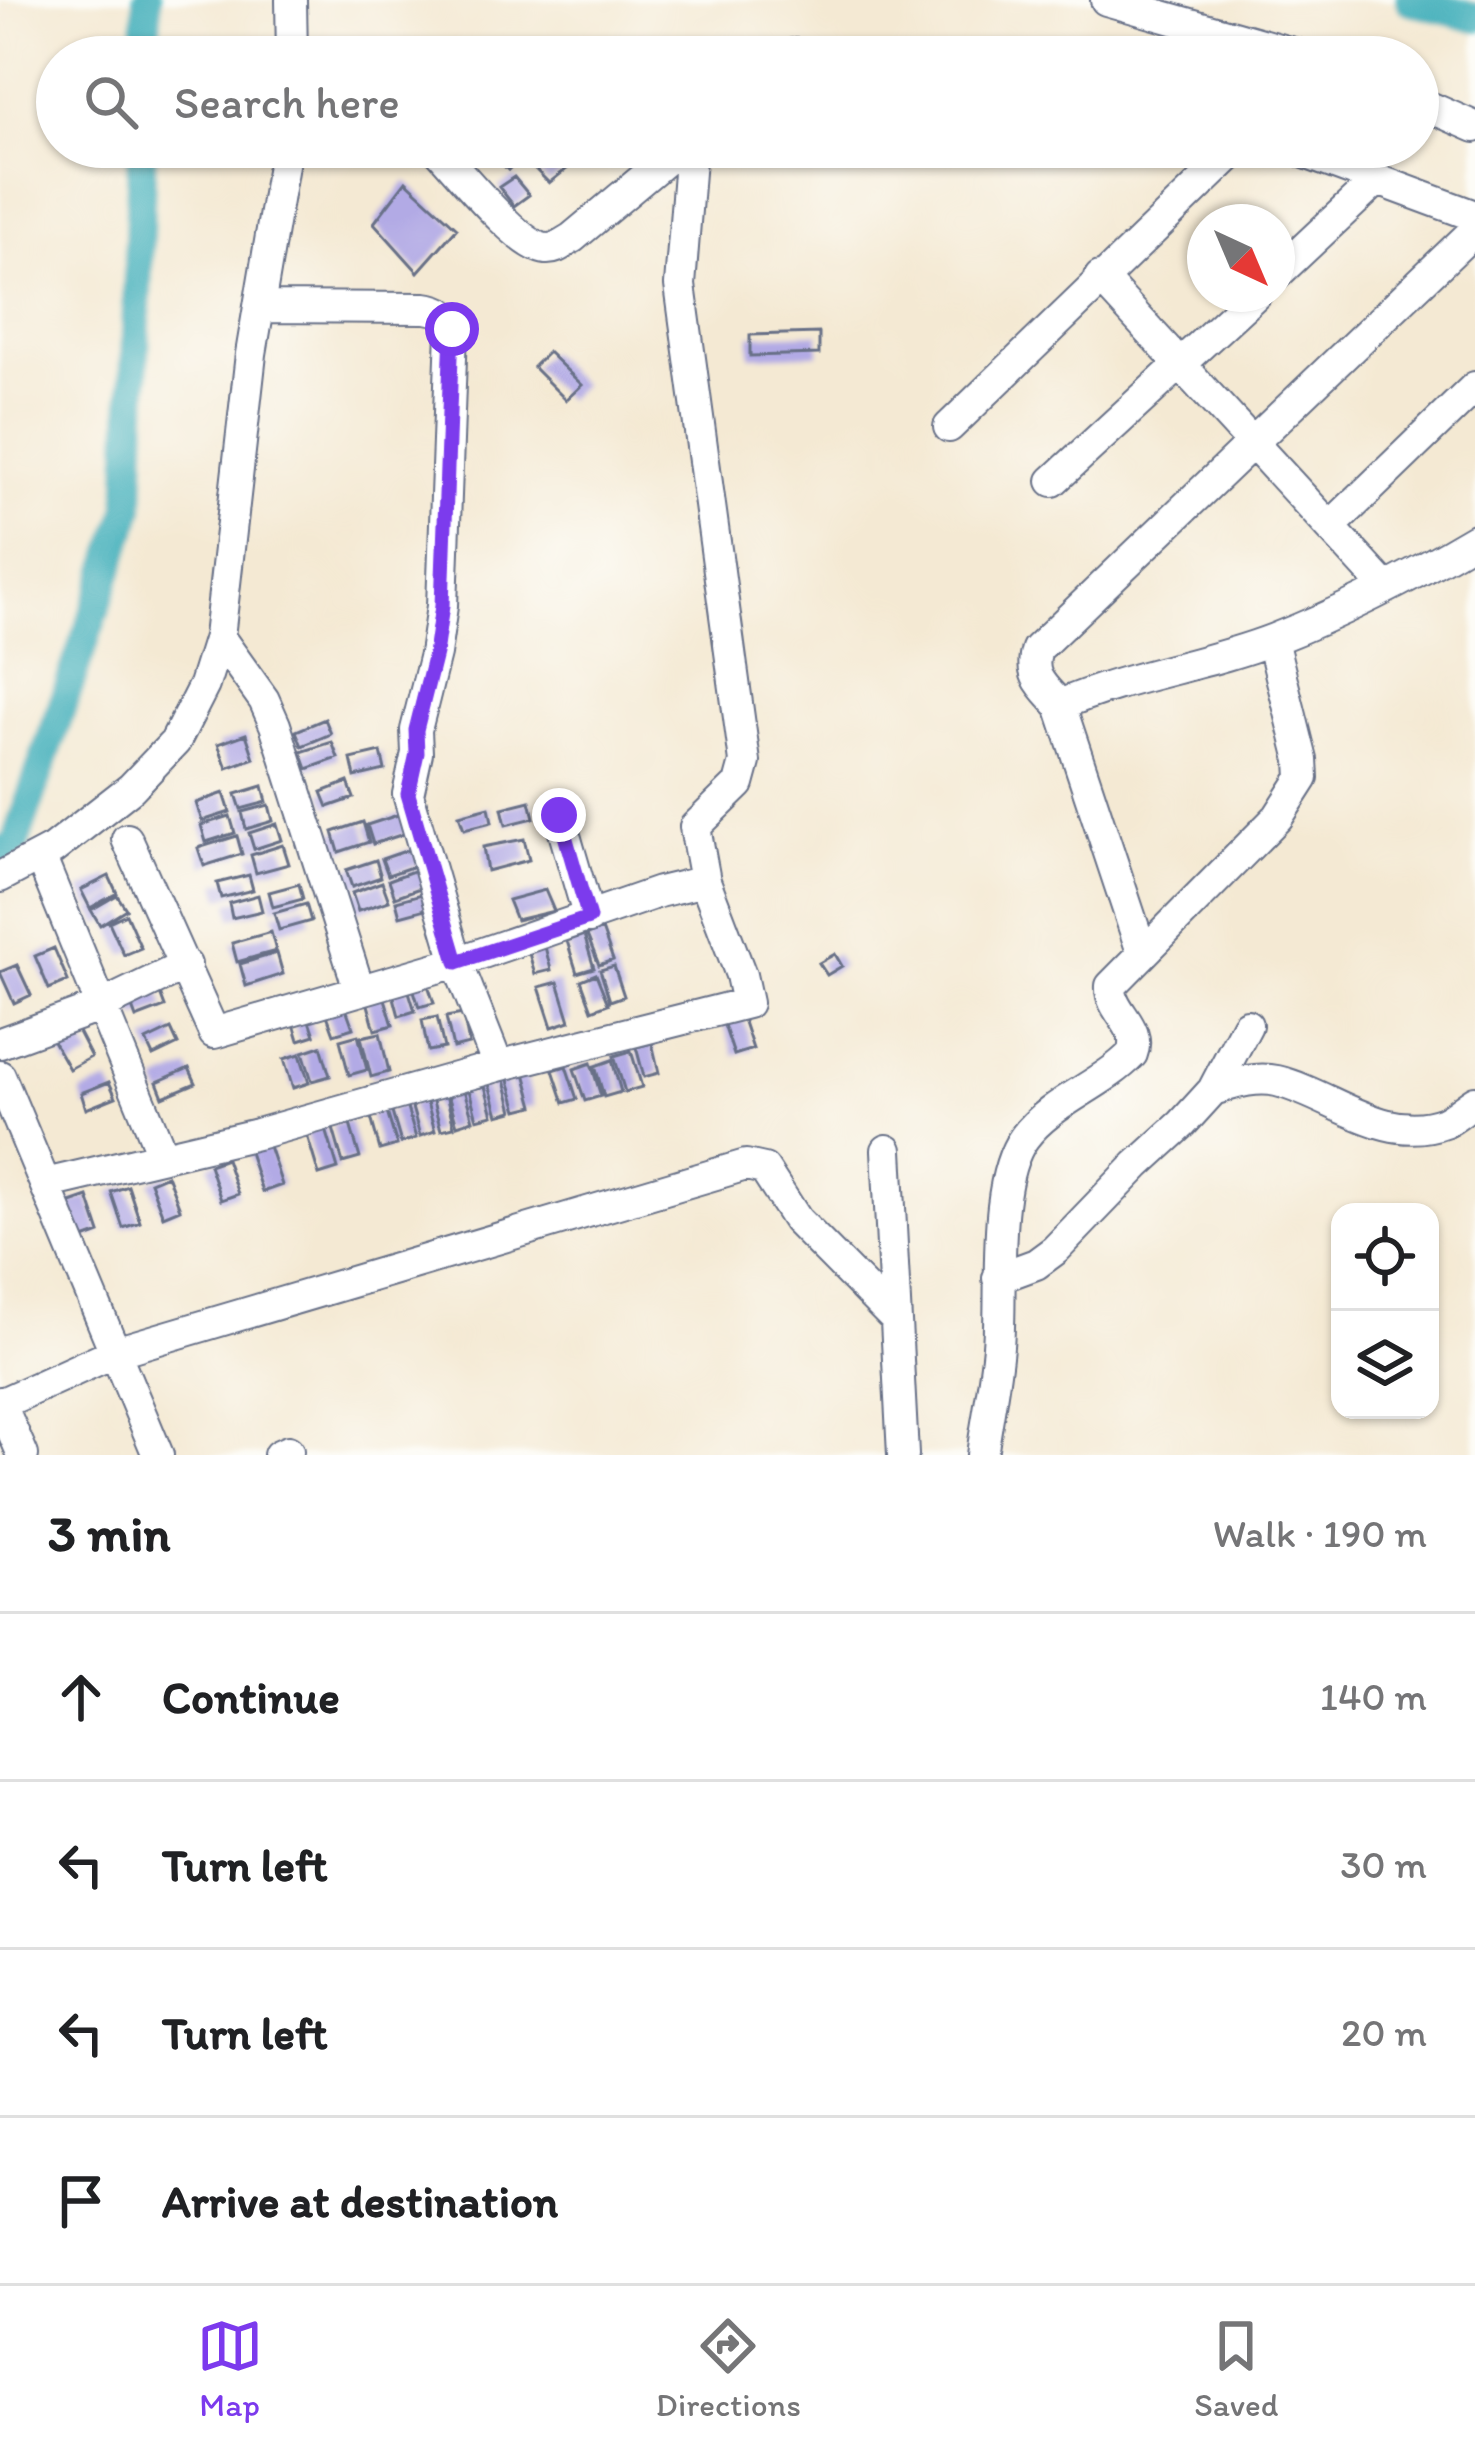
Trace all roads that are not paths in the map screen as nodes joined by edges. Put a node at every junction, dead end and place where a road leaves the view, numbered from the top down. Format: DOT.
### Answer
graph roads {
  1 [pos="291,0"];
  2 [pos="1106,0"];
  3 [pos="292,36"];
  4 [pos="1233,36"];
  5 [pos="1439,111"];
  6 [pos="1475,127"];
  7 [pos="282,168"];
  8 [pos="456,168"];
  9 [pos="656,168"];
  10 [pos="689,168"];
  11 [pos="1217,168"];
  12 [pos="1343,168"];
  13 [pos="1376,181"];
  14 [pos="1475,216"];
  15 [pos="1475,230"];
  16 [pos="1295,257"];
  17 [pos="1100,277"];
  18 [pos="259,307"];
  19 [pos="1237,312"];
  20 [pos="1181,365"];
  21 [pos="1475,387"];
  22 [pos="949,427"];
  23 [pos="1254,444"];
  24 [pos="1052,481"];
  25 [pos="1330,527"];
  26 [pos="1475,539"];
  27 [pos="1386,588"];
  28 [pos="219,637"];
  29 [pos="1272,640"];
  30 [pos="1060,705"];
  31 [pos="559,815"];
  32 [pos="127,839"];
  33 [pos="40,856"];
  34 [pos="0,877"];
  35 [pos="705,881"];
  36 [pos="589,918"];
  37 [pos="1142,952"];
  38 [pos="457,962"];
  39 [pos="186,965"];
  40 [pos="359,989"];
  41 [pos="99,1007"];
  42 [pos="1247,1025"];
  43 [pos="0,1043"];
  44 [pos="498,1066"];
  45 [pos="0,1076"];
  46 [pos="1213,1090"];
  47 [pos="1475,1101"];
  48 [pos="887,1150"];
  49 [pos="162,1154"];
  50 [pos="45,1184"];
  51 [pos="998,1278"];
  52 [pos="896,1318"];
  53 [pos="116,1352"];
  54 [pos="0,1403"];
  55 [pos="23,1455"];
  56 [pos="158,1455"];
  57 [pos="903,1455"];
  58 [pos="982,1455"];
  1 -- 3 [label="street"];
  2 -- 4 [label="street"];
  5 -- 6 [label="street"];
  7 -- 18 [label="street"];
  8 -- 9 [label="street"];
  10 -- 35 [label="street"];
  11 -- 17 [label="street"];
  12 -- 13 [label="street"];
  13 -- 14 [label="street"];
  13 -- 16 [label="street"];
  15 -- 23 [label="street"];
  17 -- 20 [label="street"];
  17 -- 22 [label="street"];
  18 -- 28 [label="street"];
  18 -- 38 [label="street"];
  19 -- 20 [label="street"];
  20 -- 23 [label="street"];
  20 -- 24 [label="street"];
  21 -- 25 [label="street"];
  23 -- 25 [label="street"];
  23 -- 30 [label="street"];
  25 -- 27 [label="street"];
  26 -- 27 [label="street"];
  27 -- 29 [label="street"];
  28 -- 33 [label="street"];
  28 -- 40 [label="street"];
  29 -- 30 [label="street"];
  29 -- 37 [label="street"];
  30 -- 37 [label="street"];
  31 -- 36 [label="street"];
  32 -- 39 [label="street"];
  33 -- 34 [label="street"];
  33 -- 41 [label="street"];
  35 -- 36 [label="street"];
  35 -- 44 [label="street"];
  36 -- 38 [label="street"];
  37 -- 51 [label="street"];
  38 -- 40 [label="street"];
  38 -- 44 [label="street"];
  39 -- 40 [label="street"];
  39 -- 41 [label="street"];
  41 -- 43 [label="street"];
  41 -- 49 [label="street"];
  42 -- 46 [label="street"];
  44 -- 49 [label="street"];
  45 -- 50 [label="street"];
  46 -- 47 [label="street"];
  46 -- 51 [label="street"];
  48 -- 52 [label="street"];
  49 -- 50 [label="street"];
  50 -- 53 [label="street"];
  51 -- 58 [label="street"];
  52 -- 53 [label="street"];
  52 -- 57 [label="street"];
  53 -- 54 [label="street"];
  53 -- 56 [label="street"];
  54 -- 55 [label="street"];
}
